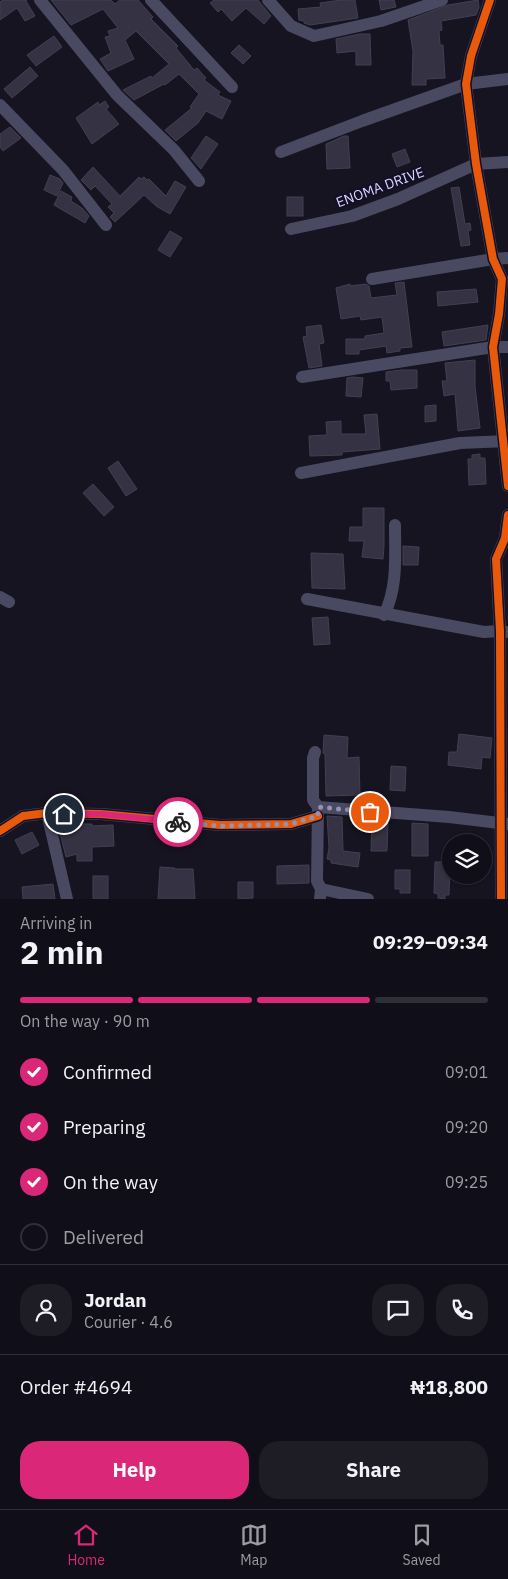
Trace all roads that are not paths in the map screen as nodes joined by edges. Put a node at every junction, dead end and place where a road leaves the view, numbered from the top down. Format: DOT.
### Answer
graph roads {
  1 [pos="40,0"];
  2 [pos="151,0"];
  3 [pos="268,0"];
  4 [pos="442,0"];
  5 [pos="490,0"];
  6 [pos="407,6"];
  7 [pos="508,79"];
  8 [pos="466,84"];
  9 [pos="232,87"];
  10 [pos="0,105"];
  11 [pos="281,152"];
  12 [pos="508,162"];
  13 [pos="476,164"];
  14 [pos="199,181"];
  15 [pos="106,225"];
  16 [pos="291,229"];
  17 [pos="508,258"];
  18 [pos="493,259"];
  19 [pos="372,279"];
  20 [pos="494,347"];
  21 [pos="508,347"];
  22 [pos="302,377"];
  23 [pos="505,441"];
  24 [pos="301,473"];
  25 [pos="508,486"];
  26 [pos="508,515"];
  27 [pos="395,525"];
  28 [pos="307,600"];
  29 [pos="384,615"];
  30 [pos="504,632"];
  31 [pos="504,736"];
  32 [pos="315,752"];
  33 [pos="318,812"];
  34 [pos="46,813"];
  35 [pos="504,823"];
  36 [pos="0,831"];
  37 [pos="320,894"];
  38 [pos="67,899"];
  39 [pos="368,899"];
  40 [pos="501,899"];
  1 -- 14 [label="street"];
  2 -- 9 [label="street"];
  3 -- 6 [label="street"];
  4 -- 6 [label="street"];
  5 -- 8 [label="street"];
  7 -- 8 [label="street"];
  8 -- 11 [label="street"];
  8 -- 13 [label="street"];
  10 -- 15 [label="street"];
  12 -- 13 [label="street"];
  13 -- 16 [label="street, ENOMA DRIVE"];
  13 -- 18 [label="street"];
  17 -- 18 [label="street"];
  18 -- 19 [label="street"];
  18 -- 20 [label="street"];
  20 -- 21 [label="street"];
  20 -- 22 [label="street"];
  20 -- 23 [label="street"];
  23 -- 24 [label="street"];
  23 -- 25 [label="street"];
  26 -- 30 [label="street"];
  27 -- 29 [label="street"];
  28 -- 29 [label="street"];
  29 -- 30 [label="street"];
  30 -- 31 [label="street"];
  31 -- 35 [label="street"];
  32 -- 33 [label="street"];
  33 -- 34 [label="street"];
  33 -- 35 [label="street"];
  33 -- 37 [label="street"];
  34 -- 36 [label="street"];
  34 -- 38 [label="street"];
  35 -- 40 [label="street"];
  37 -- 39 [label="street"];
}
